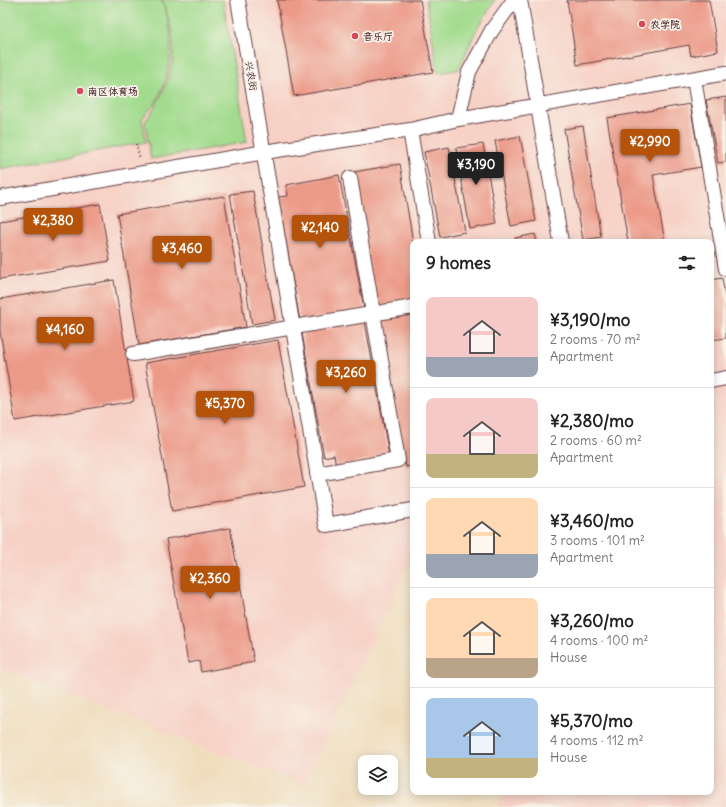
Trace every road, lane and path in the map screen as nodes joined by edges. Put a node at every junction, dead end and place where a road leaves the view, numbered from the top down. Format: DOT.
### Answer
graph roads {
  1 [pos="238,0"];
  2 [pos="514,0"];
  3 [pos="520,0"];
  4 [pos="726,73"];
  5 [pos="694,79"];
  6 [pos="539,105"];
  7 [pos="458,119"];
  8 [pos="410,130"];
  9 [pos="264,152"];
  10 [pos="350,178"];
  11 [pos="0,198"];
  12 [pos="428,239"];
  13 [pos="561,239"];
  14 [pos="726,269"];
  15 [pos="410,308"];
  16 [pos="372,315"];
  17 [pos="293,328"];
  18 [pos="133,354"];
  19 [pos="726,378"];
  20 [pos="714,380"];
  21 [pos="317,474"];
  22 [pos="410,511"];
  1 -- 9 [label="street, 兴农街"];
  2 -- 7 [label="street"];
  3 -- 6 [label="street"];
  4 -- 5 [label="street"];
  5 -- 6 [label="street"];
  5 -- 14 [label="street"];
  6 -- 7 [label="street"];
  6 -- 13 [label="street"];
  7 -- 8 [label="street"];
  8 -- 9 [label="street"];
  8 -- 12 [label="street"];
  9 -- 11 [label="street"];
  9 -- 17 [label="street, 兴农街"];
  10 -- 16 [label="street"];
  15 -- 16 [label="street"];
  16 -- 17 [label="street"];
  16 -- 21 [label="street"];
  17 -- 18 [label="street"];
  17 -- 21 [label="street, 兴农街"];
  19 -- 20 [label="street"];
  21 -- 22 [label="street, 兴农街"];
}
